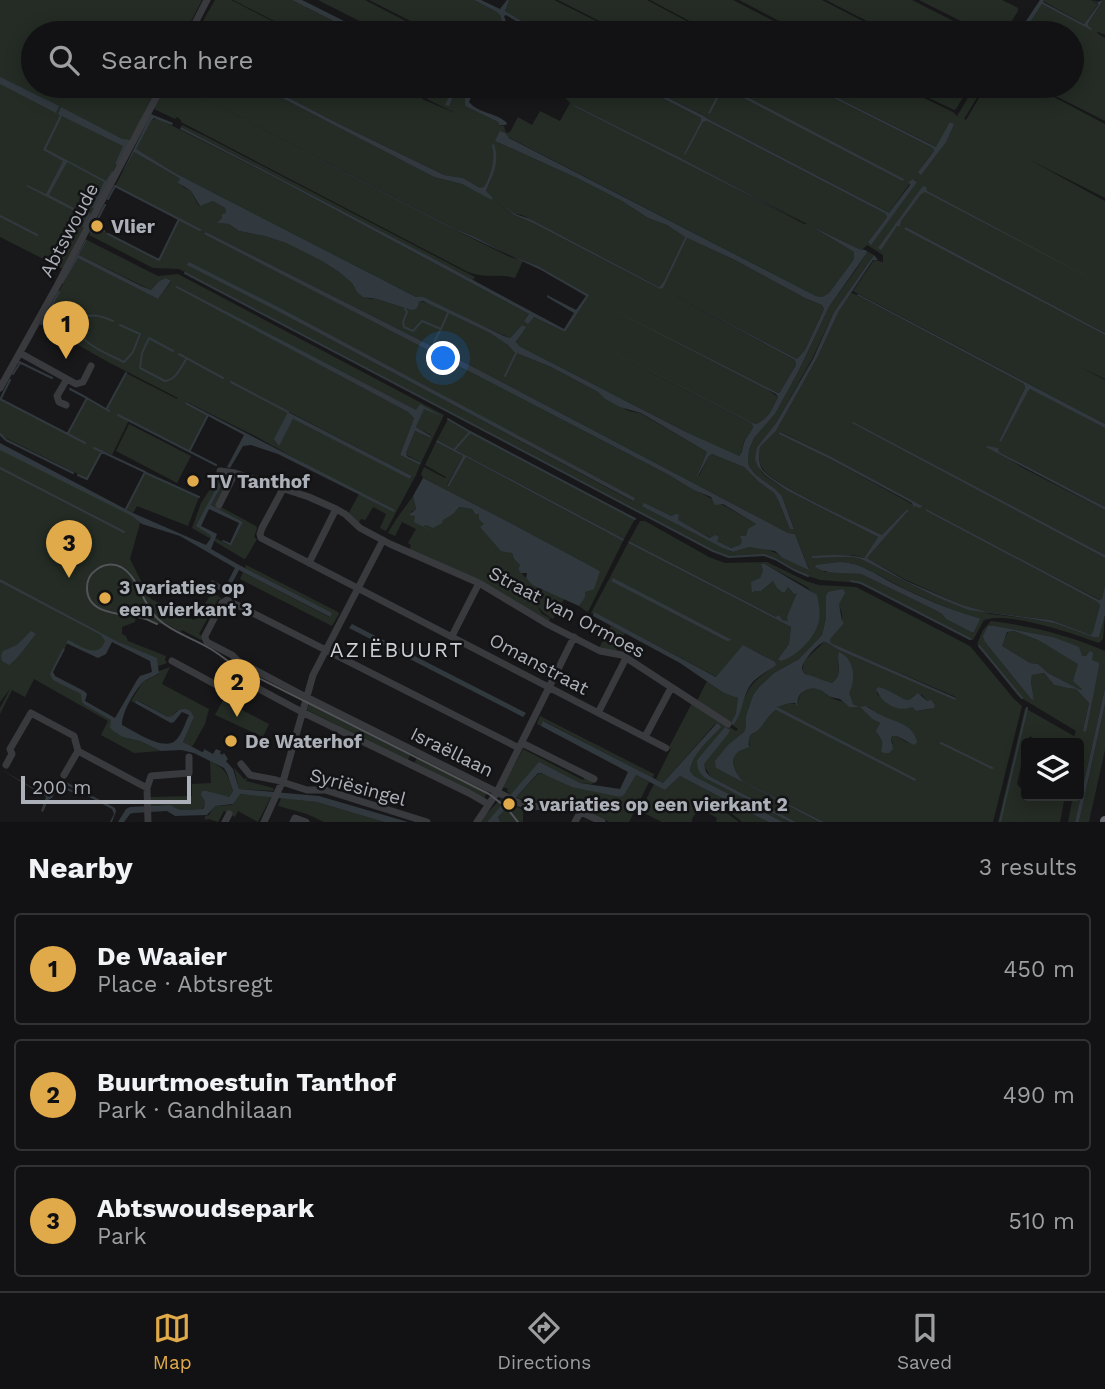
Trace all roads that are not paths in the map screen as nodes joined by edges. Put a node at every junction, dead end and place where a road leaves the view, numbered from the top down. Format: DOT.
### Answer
graph roads {
  1 [pos="207,0"];
  2 [pos="196,21"];
  3 [pos="156,98"];
  4 [pos="17,357"];
  5 [pos="91,366"];
  6 [pos="67,379"];
  7 [pos="0,388"];
  8 [pos="66,405"];
  9 [pos="220,471"];
  10 [pos="235,473"];
  11 [pos="283,489"];
  12 [pos="219,505"];
  13 [pos="336,509"];
  14 [pos="383,540"];
  15 [pos="309,563"];
  16 [pos="478,583"];
  17 [pos="358,589"];
  18 [pos="452,636"];
  19 [pos="574,637"];
  20 [pos="325,650"];
  21 [pos="626,658"];
  22 [pos="172,661"];
  23 [pos="238,661"];
  24 [pos="231,674"];
  25 [pos="549,687"];
  26 [pos="671,688"];
  27 [pos="306,697"];
  28 [pos="302,712"];
  29 [pos="598,713"];
  30 [pos="728,724"];
  31 [pos="645,737"];
  32 [pos="521,746"];
  33 [pos="667,748"];
  34 [pos="78,751"];
  35 [pos="189,757"];
  36 [pos="241,764"];
  37 [pos="6,765"];
  38 [pos="64,775"];
  39 [pos="594,779"];
  40 [pos="282,782"];
  41 [pos="146,788"];
  42 [pos="497,792"];
  43 [pos="488,804"];
  44 [pos="580,811"];
  45 [pos="148,819"];
  46 [pos="294,820"];
  47 [pos="264,822"];
  48 [pos="306,822"];
  49 [pos="427,822"];
  50 [pos="477,822"];
  51 [pos="575,822"];
  52 [pos="602,822"];
  1 -- 2 [label="street"];
  3 -- 4 [label="street, Abtswoude"];
  4 -- 6 [label="street"];
  4 -- 7 [label="street, Abtswoude"];
  5 -- 6 [label="street"];
  6 -- 8 [label="street"];
  9 -- 10 [label="street, Straat van Ormoes"];
  10 -- 11 [label="street, Straat van Ormoes"];
  10 -- 12 [label="street"];
  11 -- 13 [label="street, Straat van Ormoes"];
  11 -- 15 [label="street, Omanstraat"];
  13 -- 14 [label="street, Straat van Ormoes"];
  13 -- 15 [label="street"];
  14 -- 16 [label="street, Straat van Ormoes"];
  14 -- 17 [label="street"];
  15 -- 17 [label="street, Omanstraat"];
  16 -- 18 [label="street"];
  16 -- 19 [label="street, Straat van Ormoes"];
  17 -- 18 [label="street, Omanstraat"];
  17 -- 20 [label="street"];
  18 -- 25 [label="street, Omanstraat"];
  19 -- 21 [label="street, Straat van Ormoes"];
  19 -- 25 [label="street"];
  20 -- 23 [label="street, Israëllaan"];
  20 -- 27 [label="street"];
  20 -- 32 [label="street"];
  21 -- 26 [label="street, Straat van Ormoes"];
  21 -- 29 [label="street"];
  22 -- 24 [label="street"];
  23 -- 24 [label="street"];
  23 -- 27 [label="street, Israëllaan"];
  24 -- 28 [label="street, Israëllaan"];
  25 -- 29 [label="street, Omanstraat"];
  25 -- 32 [label="street"];
  26 -- 30 [label="street, Straat van Ormoes"];
  26 -- 31 [label="street"];
  27 -- 28 [label="street"];
  27 -- 42 [label="street, Israëllaan"];
  28 -- 40 [label="street"];
  28 -- 43 [label="street, Israëllaan"];
  29 -- 31 [label="street, Omanstraat"];
  31 -- 33 [label="street, Omanstraat"];
  32 -- 39 [label="street"];
  32 -- 42 [label="street"];
  34 -- 37 [label="street"];
  34 -- 38 [label="street"];
  34 -- 41 [label="street"];
  35 -- 41 [label="street"];
  36 -- 40 [label="street, Syriësingel"];
  40 -- 47 [label="street"];
  40 -- 49 [label="street, Syriësingel"];
  41 -- 45 [label="street"];
  42 -- 43 [label="street, Israëllaan"];
  42 -- 44 [label="street"];
  43 -- 50 [label="street"];
  44 -- 51 [label="street"];
  44 -- 52 [label="street"];
  46 -- 48 [label="street"];
}
